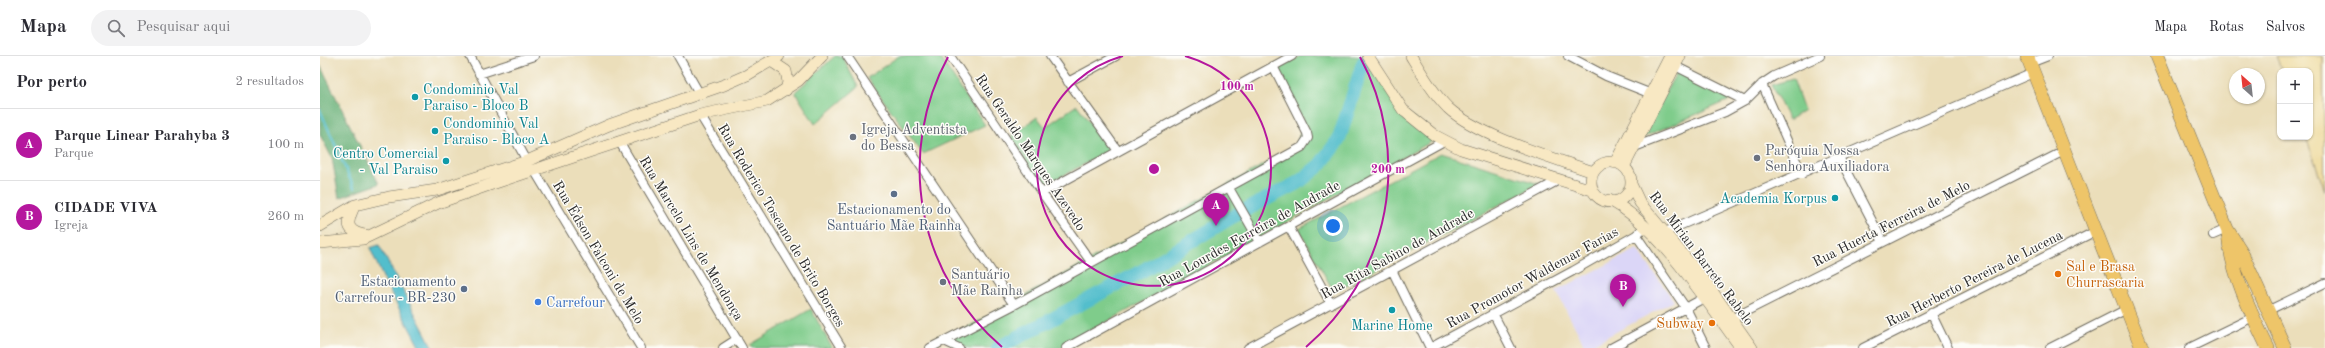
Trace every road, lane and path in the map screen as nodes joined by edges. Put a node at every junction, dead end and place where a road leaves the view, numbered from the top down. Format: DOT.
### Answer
graph roads {
  1 [pos="470,56"];
  2 [pos="534,56"];
  3 [pos="678,56"];
  4 [pos="822,56"];
  5 [pos="847,56"];
  6 [pos="950,56"];
  7 [pos="1050,56"];
  8 [pos="1116,56"];
  9 [pos="1292,56"];
  10 [pos="1368,56"];
  11 [pos="1411,56"];
  12 [pos="1568,56"];
  13 [pos="1820,56"];
  14 [pos="2048,56"];
  15 [pos="2157,56"];
  16 [pos="775,59"];
  17 [pos="1673,60"];
  18 [pos="2030,64"];
  19 [pos="1273,66"];
  20 [pos="480,82"];
  21 [pos="1068,82"];
  22 [pos="1762,84"];
  23 [pos="786,90"];
  24 [pos="699,93"];
  25 [pos="1655,95"];
  26 [pos="1745,101"];
  27 [pos="700,115"];
  28 [pos="1444,141"];
  29 [pos="620,142"];
  30 [pos="1632,148"];
  31 [pos="1118,151"];
  32 [pos="2064,151"];
  33 [pos="1839,157"];
  34 [pos="526,161"];
  35 [pos="1620,165"];
  36 [pos="534,170"];
  37 [pos="1593,172"];
  38 [pos="1802,174"];
  39 [pos="1559,180"];
  40 [pos="1631,184"];
  41 [pos="1229,188"];
  42 [pos="1592,190"];
  43 [pos="1042,194"];
  44 [pos="1609,200"];
  45 [pos="355,205"];
  46 [pos="320,226"];
  47 [pos="1289,227"];
  48 [pos="1645,227"];
  49 [pos="2227,230"];
  50 [pos="2096,231"];
  51 [pos="1665,232"];
  52 [pos="1636,235"];
  53 [pos="2213,235"];
  54 [pos="371,236"];
  55 [pos="1260,242"];
  56 [pos="1884,242"];
  57 [pos="320,243"];
  58 [pos="1091,262"];
  59 [pos="1392,270"];
  60 [pos="2325,283"];
  61 [pos="1704,298"];
  62 [pos="1331,304"];
  63 [pos="1014,305"];
  64 [pos="1686,308"];
  65 [pos="2127,309"];
  66 [pos="2269,310"];
  67 [pos="1931,313"];
  68 [pos="1494,315"];
  69 [pos="2253,317"];
  70 [pos="1730,319"];
  71 [pos="737,340"];
  72 [pos="944,341"];
  73 [pos="641,348"];
  74 [pos="723,348"];
  75 [pos="742,348"];
  76 [pos="842,348"];
  77 [pos="930,348"];
  78 [pos="959,348"];
  79 [pos="1066,348"];
  80 [pos="1248,348"];
  81 [pos="1430,348"];
  82 [pos="1511,348"];
  83 [pos="1612,348"];
  84 [pos="1706,348"];
  85 [pos="1741,348"];
  86 [pos="1752,348"];
  87 [pos="1863,348"];
  88 [pos="1948,348"];
  89 [pos="2050,348"];
  90 [pos="2142,348"];
  91 [pos="2189,348"];
  92 [pos="2268,348"];
  93 [pos="2285,348"];
  1 -- 20 [label="street"];
  2 -- 20 [label="street"];
  3 -- 24 [label="street"];
  4 -- 23 [label="main road"];
  5 -- 63 [label="street"];
  6 -- 43 [label="street, Rua Geraldo Marques Azevedo"];
  7 -- 21 [label="street"];
  8 -- 21 [label="street"];
  9 -- 19 [label="street"];
  10 -- 28 [label="main road"];
  11 -- 37 [label="main road"];
  12 -- 25 [label="street"];
  13 -- 22 [label="street"];
  14 -- 18 [label="street"];
  15 -- 49 [label="main road"];
  16 -- 23 [label="main road"];
  16 -- 24 [label="main road"];
  17 -- 25 [label="main road"];
  17 -- 26 [label="street"];
  18 -- 32 [label="main road"];
  18 -- 33 [label="street"];
  19 -- 31 [label="street"];
  19 -- 41 [label="street"];
  20 -- 34 [label="street"];
  21 -- 31 [label="street"];
  22 -- 26 [label="street"];
  22 -- 38 [label="street"];
  23 -- 27 [label="main road"];
  24 -- 34 [label="main road"];
  25 -- 30 [label="main road"];
  25 -- 35 [label="main road"];
  26 -- 30 [label="street"];
  27 -- 29 [label="main road"];
  27 -- 76 [label="street, Rua Roderico Toscano de Brito Borges"];
  28 -- 39 [label="main road"];
  28 -- 47 [label="street, Rua Lourdes Ferreira de Andrade"];
  29 -- 36 [label="main road"];
  29 -- 71 [label="street, Rua Marcelo Lins de Mendonça"];
  30 -- 35 [label="main road"];
  31 -- 43 [label="street"];
  32 -- 50 [label="main road"];
  32 -- 56 [label="street, Rua Huerta Ferreira de Melo"];
  33 -- 38 [label="street"];
  33 -- 56 [label="street"];
  34 -- 45 [label="main road"];
  35 -- 37 [label="main road"];
  35 -- 40 [label="main road"];
  36 -- 54 [label="main road"];
  36 -- 73 [label="street, Rua Édson Falconi de Melo"];
  37 -- 42 [label="main road"];
  38 -- 51 [label="street"];
  39 -- 42 [label="main road"];
  39 -- 59 [label="street, Rua Rita Sabino de Andrade"];
  40 -- 44 [label="main road"];
  40 -- 51 [label="main road, Rua Mirian Barreto Rabelo"];
  41 -- 55 [label="street"];
  41 -- 58 [label="street"];
  42 -- 44 [label="main road"];
  43 -- 58 [label="street, Rua Geraldo Marques Azevedo"];
  44 -- 48 [label="main road, Rua Mirian Barreto Rabelo"];
  45 -- 46 [label="main road"];
  45 -- 54 [label="main road"];
  47 -- 55 [label="street, Rua Lourdes Ferreira de Andrade"];
  47 -- 62 [label="street"];
  48 -- 52 [label="street, Rua Promotor Waldemar Farias"];
  48 -- 61 [label="main road, Rua Mirian Barreto Rabelo"];
  49 -- 53 [label="street"];
  49 -- 66 [label="main road"];
  49 -- 69 [label="main road"];
  50 -- 65 [label="main road"];
  50 -- 67 [label="street, Rua Herberto Pereira de Lucena"];
  51 -- 70 [label="main road, Rua Mirian Barreto Rabelo"];
  52 -- 64 [label="street"];
  52 -- 68 [label="street, Rua Promotor Waldemar Farias"];
  54 -- 57 [label="main road"];
  55 -- 79 [label="street, Rua Lourdes Ferreira de Andrade"];
  56 -- 70 [label="street, Rua Huerta Ferreira de Melo"];
  58 -- 63 [label="street"];
  59 -- 62 [label="street, Rua Rita Sabino de Andrade"];
  59 -- 81 [label="street"];
  60 -- 66 [label="street"];
  61 -- 64 [label="street"];
  61 -- 85 [label="main road, Rua Mirian Barreto Rabelo"];
  62 -- 80 [label="street, Rua Rita Sabino de Andrade"];
  63 -- 72 [label="street"];
  64 -- 83 [label="street"];
  64 -- 84 [label="street"];
  65 -- 89 [label="street"];
  65 -- 90 [label="main road"];
  66 -- 93 [label="main road"];
  67 -- 87 [label="street, Rua Herberto Pereira de Lucena"];
  67 -- 88 [label="street"];
  68 -- 81 [label="street, Rua Promotor Waldemar Farias"];
  68 -- 82 [label="street"];
  69 -- 91 [label="street"];
  69 -- 92 [label="main road"];
  70 -- 86 [label="main road, Rua Mirian Barreto Rabelo"];
  71 -- 74 [label="street"];
  71 -- 75 [label="street, Rua Marcelo Lins de Mendonça"];
  72 -- 77 [label="street"];
  72 -- 78 [label="street"];
}
